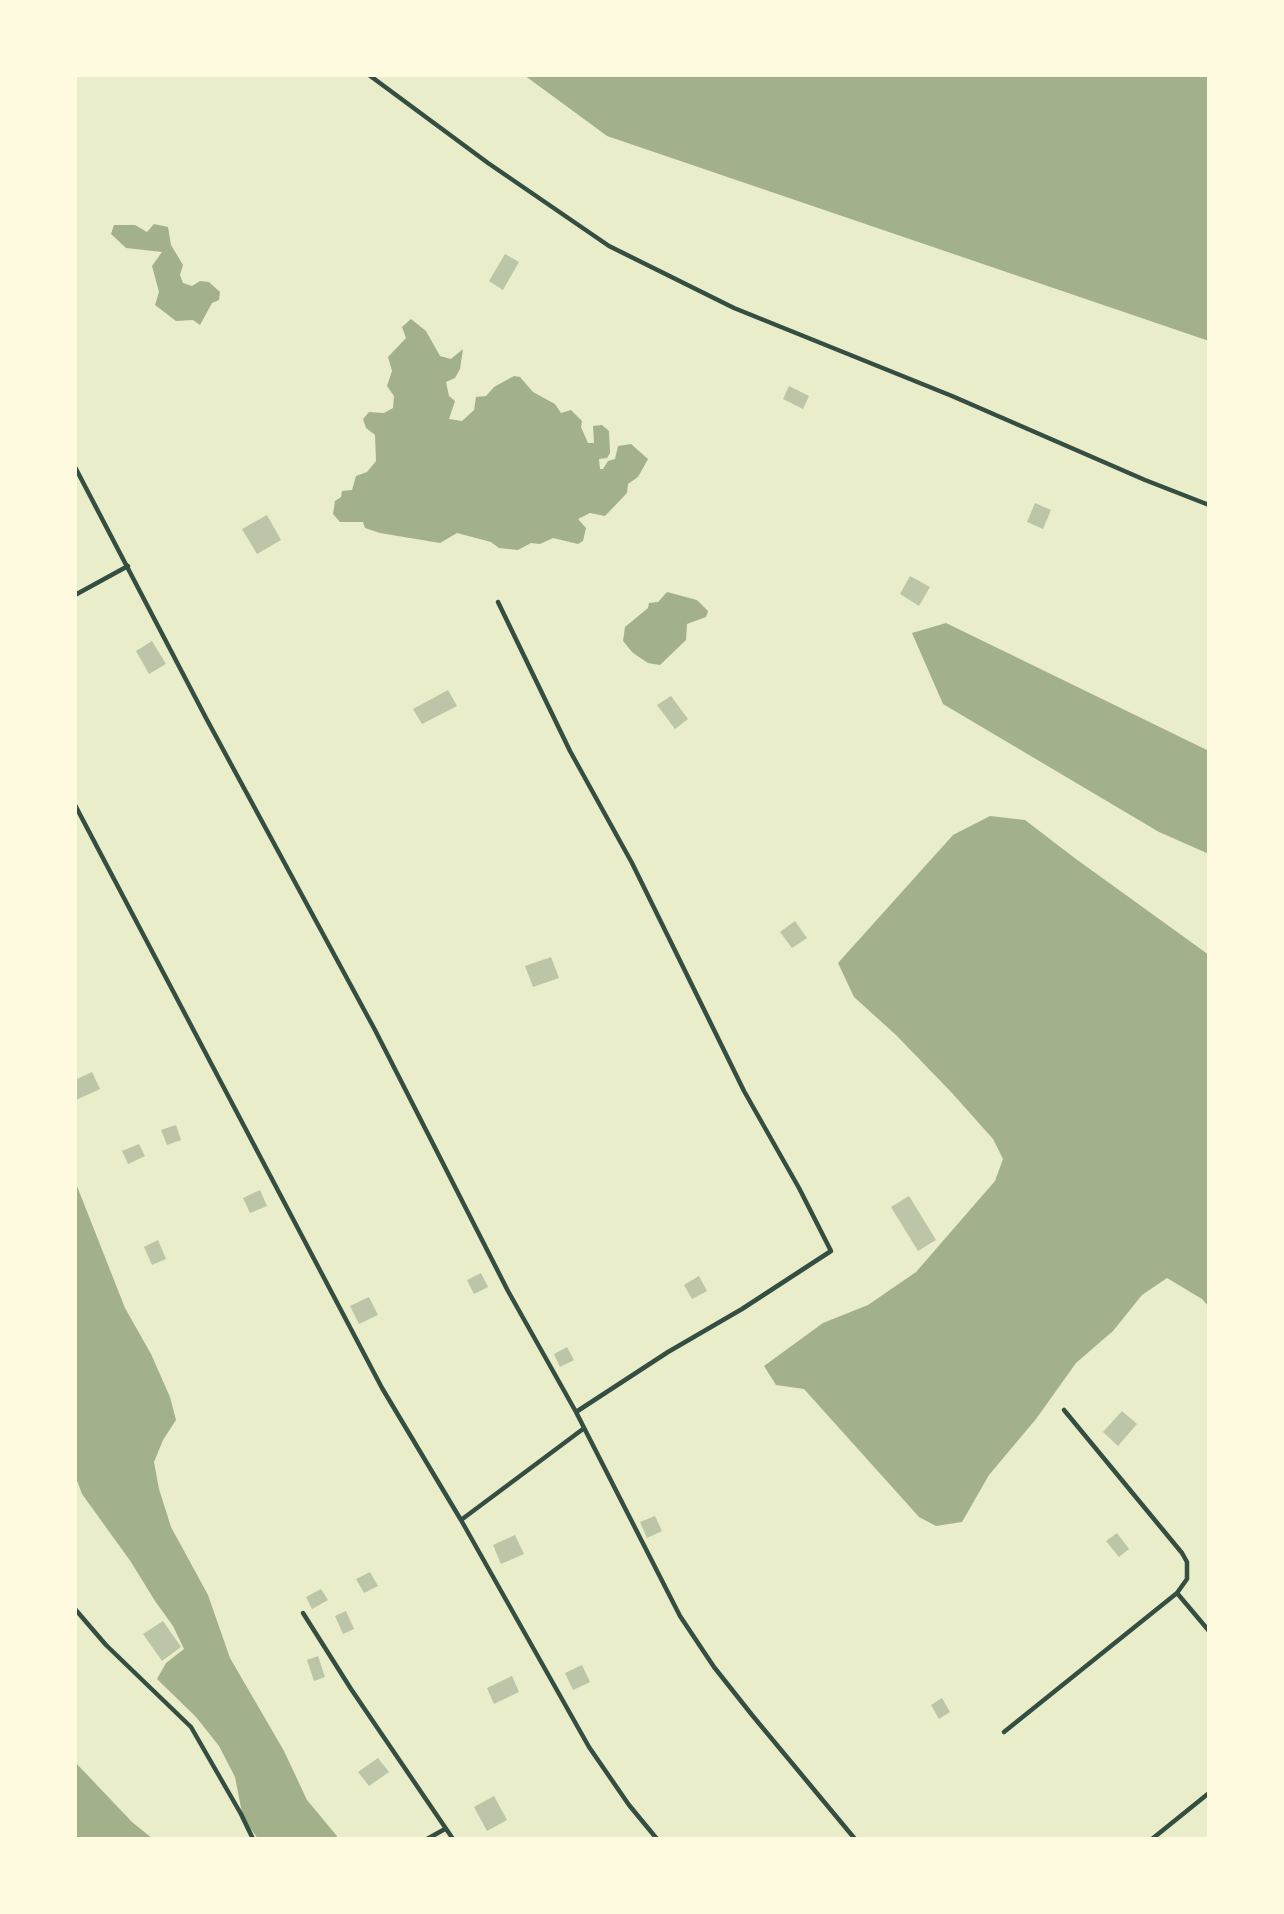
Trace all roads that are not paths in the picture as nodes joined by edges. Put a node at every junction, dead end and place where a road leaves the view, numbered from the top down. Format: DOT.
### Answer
graph roads {
  1 [pos="369,75"];
  2 [pos="75,467"];
  3 [pos="1209,505"];
  4 [pos="128,566"];
  5 [pos="75,595"];
  6 [pos="498,602"];
  7 [pos="75,805"];
  8 [pos="1064,1410"];
  9 [pos="576,1412"];
  10 [pos="583,1429"];
  11 [pos="461,1520"];
  12 [pos="1177,1593"];
  13 [pos="75,1609"];
  14 [pos="303,1613"];
  15 [pos="1209,1632"];
  16 [pos="1004,1732"];
  17 [pos="1209,1793"];
  18 [pos="445,1829"];
  19 [pos="253,1839"];
  20 [pos="427,1839"];
  21 [pos="453,1839"];
  22 [pos="657,1839"];
  23 [pos="855,1839"];
  24 [pos="1152,1839"];
  1 -- 3 [label="lane"];
  2 -- 4 [label="lane"];
  4 -- 5 [label="lane"];
  4 -- 9 [label="lane"];
  6 -- 9 [label="lane"];
  7 -- 11 [label="lane"];
  8 -- 12 [label="lane"];
  9 -- 10 [label="lane"];
  10 -- 11 [label="lane"];
  10 -- 23 [label="lane"];
  11 -- 22 [label="lane"];
  12 -- 15 [label="lane"];
  12 -- 16 [label="lane"];
  13 -- 19 [label="lane"];
  14 -- 18 [label="lane"];
  17 -- 24 [label="lane"];
  18 -- 20 [label="lane"];
  18 -- 21 [label="lane"];
}
